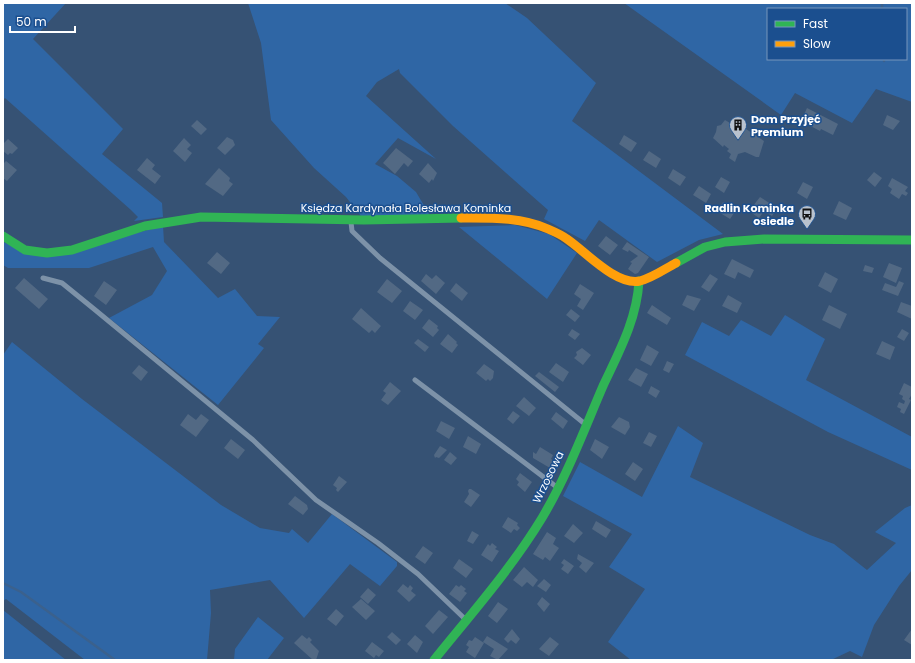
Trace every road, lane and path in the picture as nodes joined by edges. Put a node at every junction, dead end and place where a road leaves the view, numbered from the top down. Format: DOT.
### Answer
graph roads {
  1 [pos="351,220"];
  2 [pos="3,236"];
  3 [pos="912,240"];
  4 [pos="43,278"];
  5 [pos="639,281"];
  6 [pos="415,380"];
  7 [pos="586,425"];
  8 [pos="558,488"];
  9 [pos="467,621"];
  10 [pos="434,660"];
  1 -- 2 [label="street, Księdza Kardynała Bolesława Kominka"];
  1 -- 5 [label="street, Księdza Kardynała Bolesława Kominka"];
  1 -- 7 [label="lane"];
  3 -- 5 [label="street"];
  4 -- 9 [label="lane"];
  5 -- 7 [label="street, Wrzosowa"];
  6 -- 8 [label="lane"];
  7 -- 8 [label="street, Wrzosowa"];
  8 -- 9 [label="street, Wrzosowa"];
  9 -- 10 [label="street, Wrzosowa"];
}
